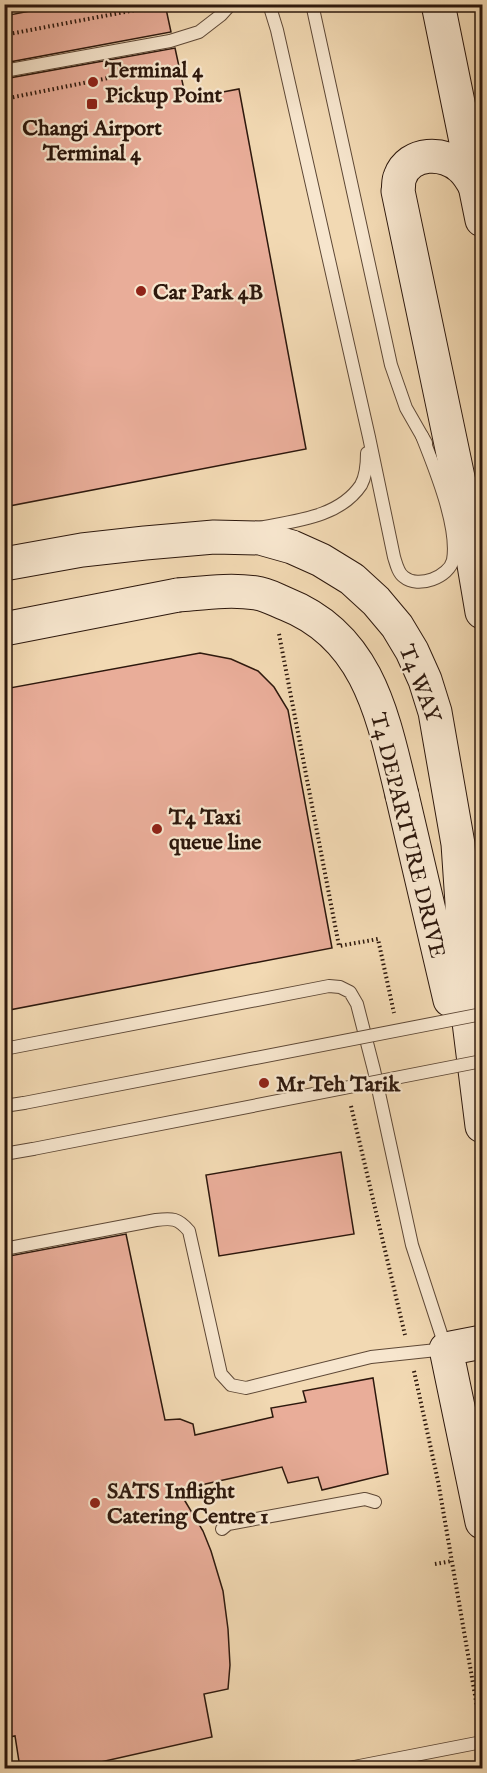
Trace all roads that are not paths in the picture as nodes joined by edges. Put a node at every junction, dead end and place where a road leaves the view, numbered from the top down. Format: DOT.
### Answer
graph roads {
  1 [pos="231,4"];
  2 [pos="269,4"];
  3 [pos="312,4"];
  4 [pos="438,4"];
  5 [pos="4,72"];
  6 [pos="480,205"];
  7 [pos="422,436"];
  8 [pos="369,437"];
  9 [pos="464,506"];
  10 [pos="214,537"];
  11 [pos="4,564"];
  12 [pos="483,612"];
  13 [pos="4,628"];
  14 [pos="483,866"];
  15 [pos="479,1039"];
  16 [pos="4,1049"];
  17 [pos="4,1106"];
  18 [pos="483,1126"];
  19 [pos="483,1136"];
  20 [pos="4,1154"];
  21 [pos="4,1249"];
  22 [pos="483,1342"];
  23 [pos="446,1349"];
  24 [pos="375,1502"];
  25 [pos="483,1522"];
  26 [pos="222,1528"];
  27 [pos="483,1742"];
  28 [pos="349,1768"];
  1 -- 5 [label="lane"];
  2 -- 8 [label="lane"];
  3 -- 7 [label="lane"];
  4 -- 6 [label="main road"];
  6 -- 9 [label="main road"];
  7 -- 8 [label="lane"];
  7 -- 9 [label="lane"];
  8 -- 10 [label="lane"];
  9 -- 12 [label="main road"];
  10 -- 11 [label="main road, T4 WAY"];
  10 -- 15 [label="main road, T4 WAY"];
  13 -- 19 [label="main road, T4 DEPARTURE DRIVE, bridge"];
  14 -- 15 [label="main road"];
  15 -- 17 [label="lane, bridge"];
  15 -- 18 [label="main road, T4 WAY"];
  15 -- 20 [label="lane, bridge"];
  16 -- 23 [label="lane"];
  21 -- 23 [label="lane"];
  22 -- 23 [label="main road"];
  23 -- 25 [label="main road"];
  24 -- 26 [label="lane"];
  27 -- 28 [label="lane"];
}
